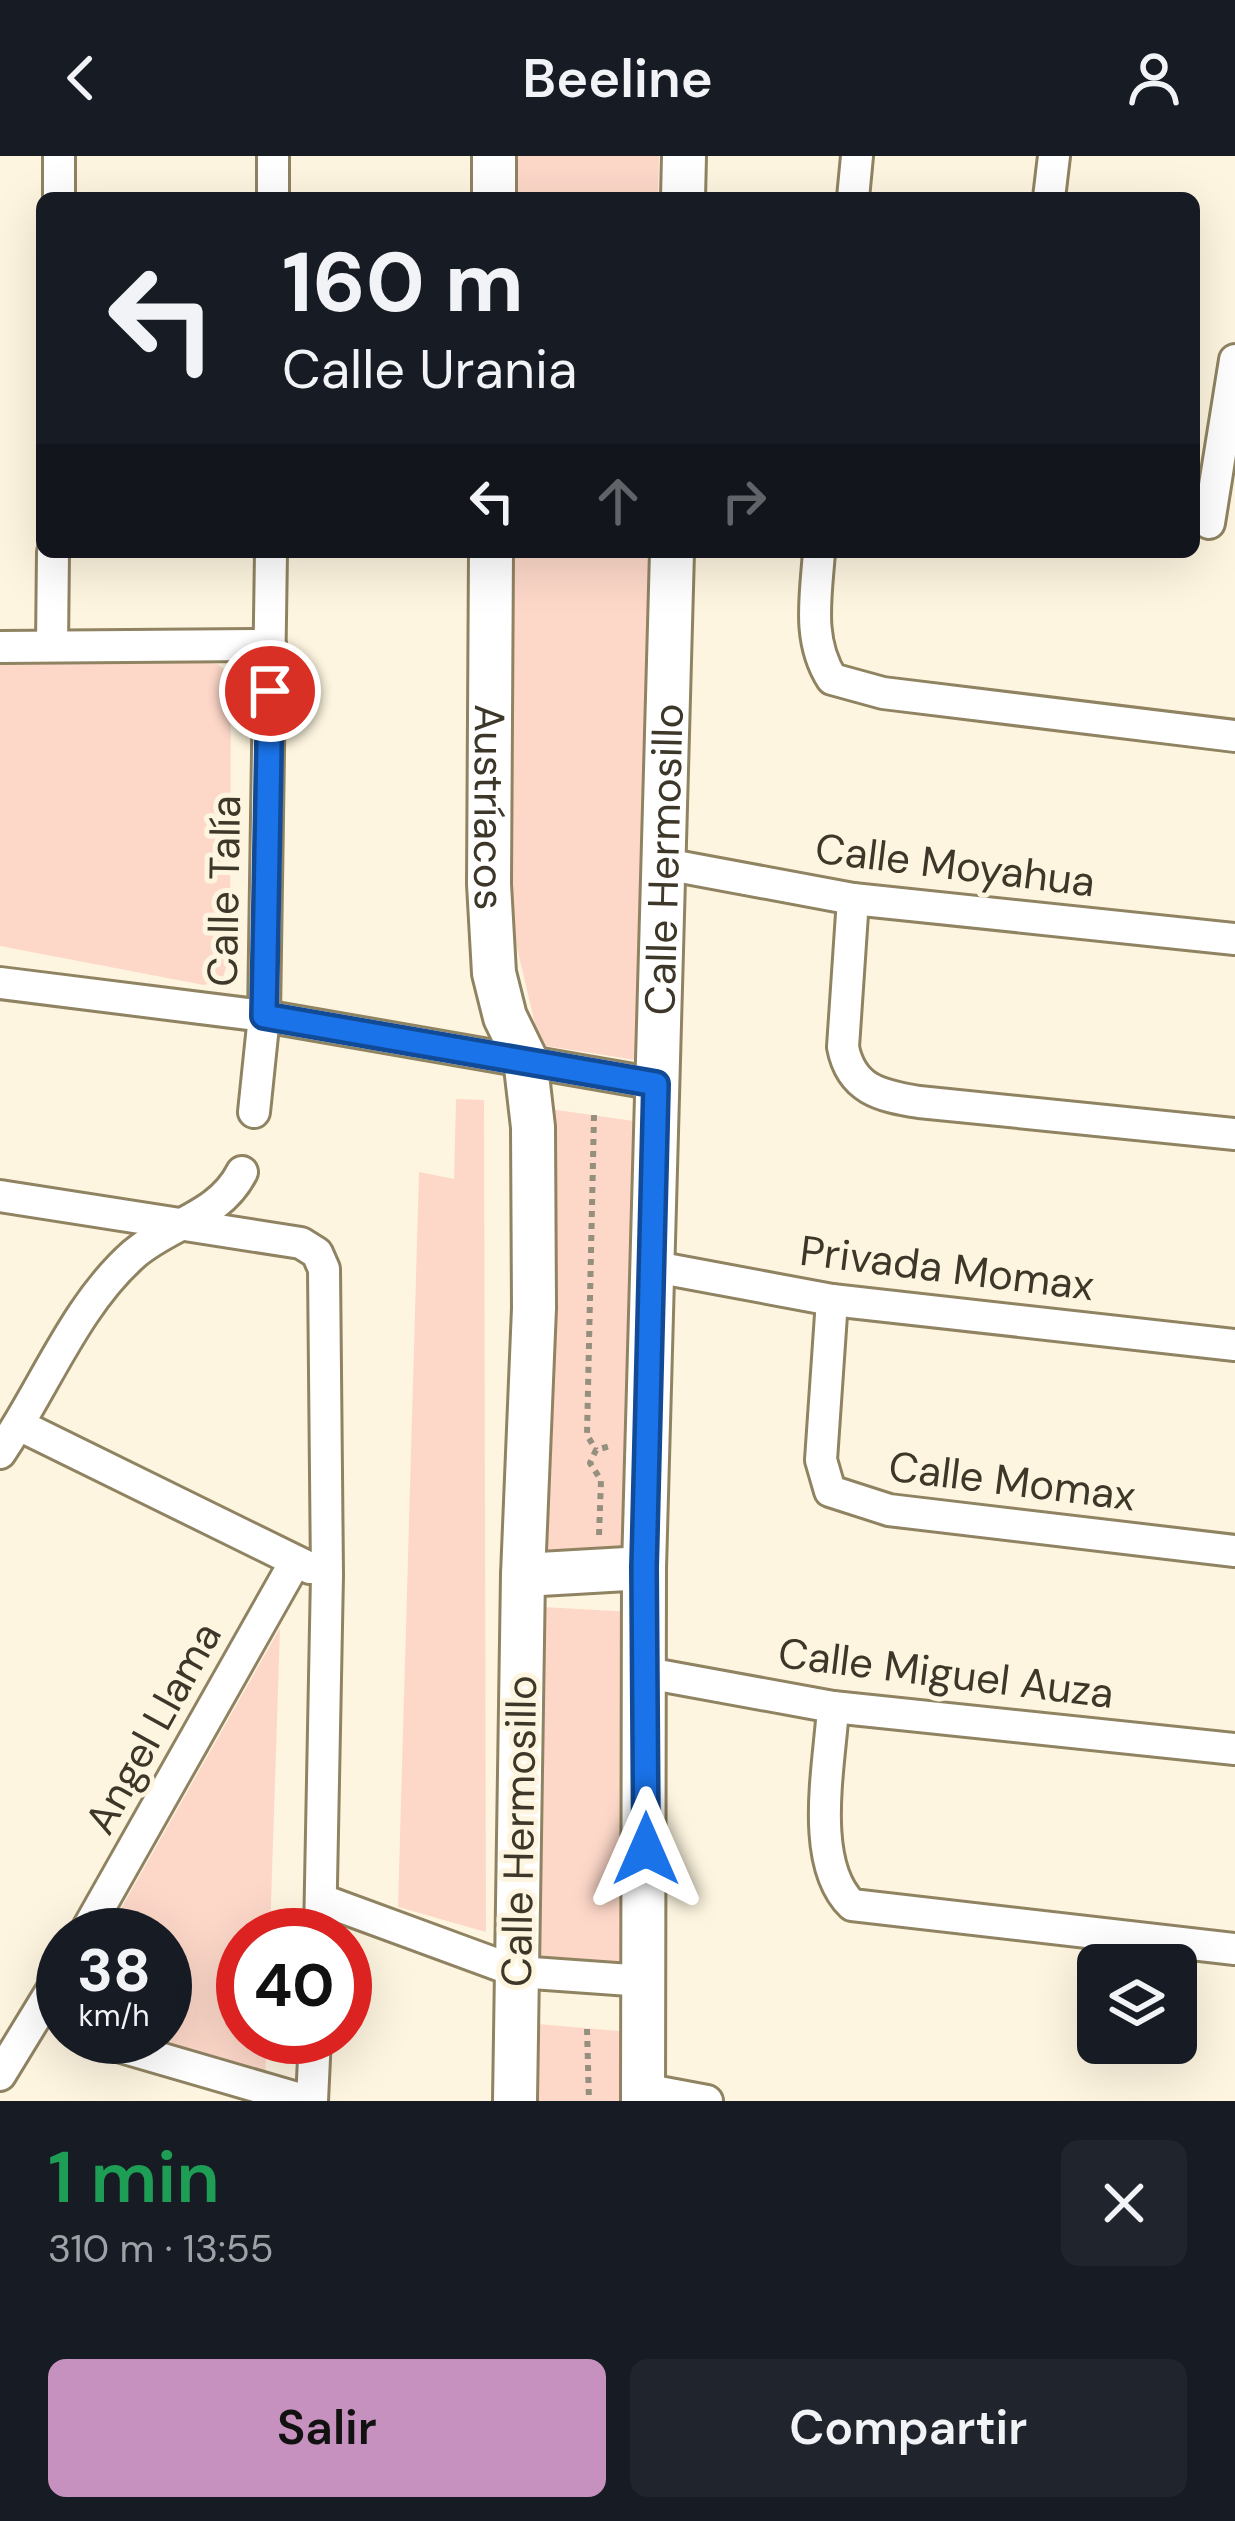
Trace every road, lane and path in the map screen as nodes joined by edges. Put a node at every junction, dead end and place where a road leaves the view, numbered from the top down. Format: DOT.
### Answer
graph roads {
  1 [pos="59,156"];
  2 [pos="273,156"];
  3 [pos="494,156"];
  4 [pos="684,156"];
  5 [pos="857,156"];
  6 [pos="1054,156"];
  7 [pos="59,192"];
  8 [pos="273,192"];
  9 [pos="494,192"];
  10 [pos="682,192"];
  11 [pos="854,192"];
  12 [pos="1049,192"];
  13 [pos="1235,360"];
  14 [pos="1213,523"];
  15 [pos="53,558"];
  16 [pos="271,558"];
  17 [pos="491,558"];
  18 [pos="672,558"];
  19 [pos="819,558"];
  20 [pos="270,645"];
  21 [pos="52,646"];
  22 [pos="0,647"];
  23 [pos="1235,736"];
  24 [pos="665,864"];
  25 [pos="853,899"];
  26 [pos="1235,938"];
  27 [pos="0,983"];
  28 [pos="264,1016"];
  29 [pos="525,1058"];
  30 [pos="656,1084"];
  31 [pos="254,1112"];
  32 [pos="594,1115"];
  33 [pos="1235,1134"];
  34 [pos="242,1172"];
  35 [pos="0,1196"];
  36 [pos="177,1225"];
  37 [pos="650,1266"];
  38 [pos="832,1300"];
  39 [pos="1235,1345"];
  40 [pos="19,1425"];
  41 [pos="596,1450"];
  42 [pos="0,1453"];
  43 [pos="602,1480"];
  44 [pos="599,1538"];
  45 [pos="1235,1551"];
  46 [pos="295,1562"];
  47 [pos="644,1568"];
  48 [pos="328,1575"];
  49 [pos="523,1575"];
  50 [pos="647,1673"];
  51 [pos="832,1706"];
  52 [pos="1235,1749"];
  53 [pos="322,1900"];
  54 [pos="99,1908"];
  55 [pos="322,1908"];
  56 [pos="1235,1949"];
  57 [pos="518,1972"];
  58 [pos="644,1981"];
  59 [pos="586,2029"];
  60 [pos="36,2039"];
  61 [pos="181,2064"];
  62 [pos="312,2064"];
  63 [pos="0,2075"];
  64 [pos="643,2095"];
  65 [pos="309,2101"];
  66 [pos="515,2101"];
  67 [pos="589,2101"];
  68 [pos="707,2101"];
  1 -- 7 [label="street"];
  2 -- 8 [label="street"];
  3 -- 9 [label="street"];
  4 -- 10 [label="street"];
  5 -- 11 [label="street"];
  6 -- 12 [label="street"];
  13 -- 14 [label="street"];
  15 -- 21 [label="street"];
  16 -- 20 [label="street, Calle Talía"];
  17 -- 29 [label="street, Austríacos"];
  18 -- 24 [label="street, Calle Hermosillo"];
  19 -- 23 [label="street"];
  20 -- 21 [label="street"];
  20 -- 28 [label="street, Calle Talía"];
  21 -- 22 [label="street"];
  24 -- 25 [label="street, Calle Moyahua"];
  24 -- 30 [label="street, Calle Hermosillo"];
  25 -- 26 [label="street, Calle Moyahua"];
  25 -- 33 [label="street"];
  27 -- 28 [label="street"];
  28 -- 29 [label="street"];
  28 -- 31 [label="street, Calle Talía"];
  29 -- 30 [label="street"];
  29 -- 49 [label="street, Calle Hermosillo"];
  30 -- 37 [label="street, Calle Hermosillo"];
  32 -- 41 [label="path"];
  34 -- 36 [label="street"];
  35 -- 36 [label="street"];
  36 -- 40 [label="street"];
  36 -- 48 [label="street"];
  37 -- 38 [label="street, Privada Momax"];
  37 -- 47 [label="street, Calle Hermosillo"];
  38 -- 39 [label="street, Privada Momax"];
  38 -- 45 [label="street, Calle Momax"];
  40 -- 42 [label="street"];
  40 -- 46 [label="street"];
  43 -- 44 [label="path"];
  46 -- 48 [label="street"];
  46 -- 54 [label="street, Angel Llama"];
  47 -- 49 [label="street"];
  47 -- 50 [label="street, Calle Hermosillo"];
  48 -- 53 [label="street"];
  49 -- 57 [label="street, Calle Hermosillo"];
  50 -- 51 [label="street, Calle Miguel Auza"];
  50 -- 58 [label="street, Calle Hermosillo"];
  51 -- 52 [label="street, Calle Miguel Auza"];
  51 -- 56 [label="street"];
  53 -- 55 [label="street"];
  53 -- 57 [label="street"];
  57 -- 58 [label="street"];
  57 -- 66 [label="street, Calle Hermosillo"];
  58 -- 64 [label="street, Calle Hermosillo"];
  59 -- 67 [label="path"];
  60 -- 63 [label="street"];
  61 -- 65 [label="street"];
  62 -- 65 [label="street"];
  64 -- 68 [label="street"];
}
